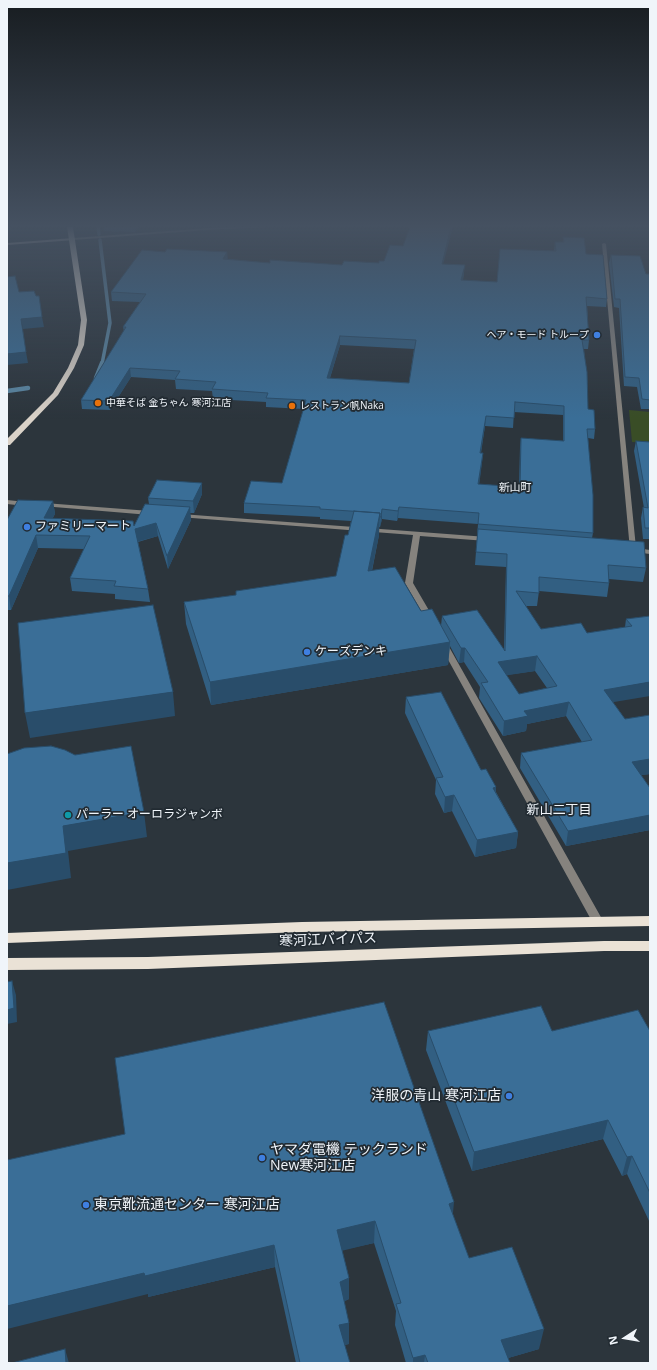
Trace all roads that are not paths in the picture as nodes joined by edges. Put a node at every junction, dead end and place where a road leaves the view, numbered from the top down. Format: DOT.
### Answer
graph roads {
  1 [pos="80,291"];
  2 [pos="608,291"];
  3 [pos="7,443"];
  4 [pos="7,502"];
  5 [pos="31,504"];
  6 [pos="38,505"];
  7 [pos="156,514"];
  8 [pos="172,515"];
  9 [pos="417,534"];
  10 [pos="494,540"];
  11 [pos="625,550"];
  12 [pos="633,550"];
  13 [pos="650,552"];
  14 [pos="433,625"];
  15 [pos="440,638"];
  16 [pos="650,921"];
  17 [pos="598,922"];
  18 [pos="7,938"];
  19 [pos="650,946"];
  20 [pos="7,964"];
  1 -- 3 [label="main road"];
  2 -- 12 [label="street"];
  4 -- 5 [label="street"];
  6 -- 7 [label="street"];
  8 -- 9 [label="street"];
  9 -- 10 [label="street"];
  9 -- 14 [label="street"];
  11 -- 12 [label="street"];
  12 -- 13 [label="street"];
  15 -- 17 [label="street"];
  16 -- 17 [label="highway, 寒河江バイパス"];
  17 -- 18 [label="highway, 寒河江バイパス"];
  19 -- 20 [label="highway, 寒河江バイパス"];
}
